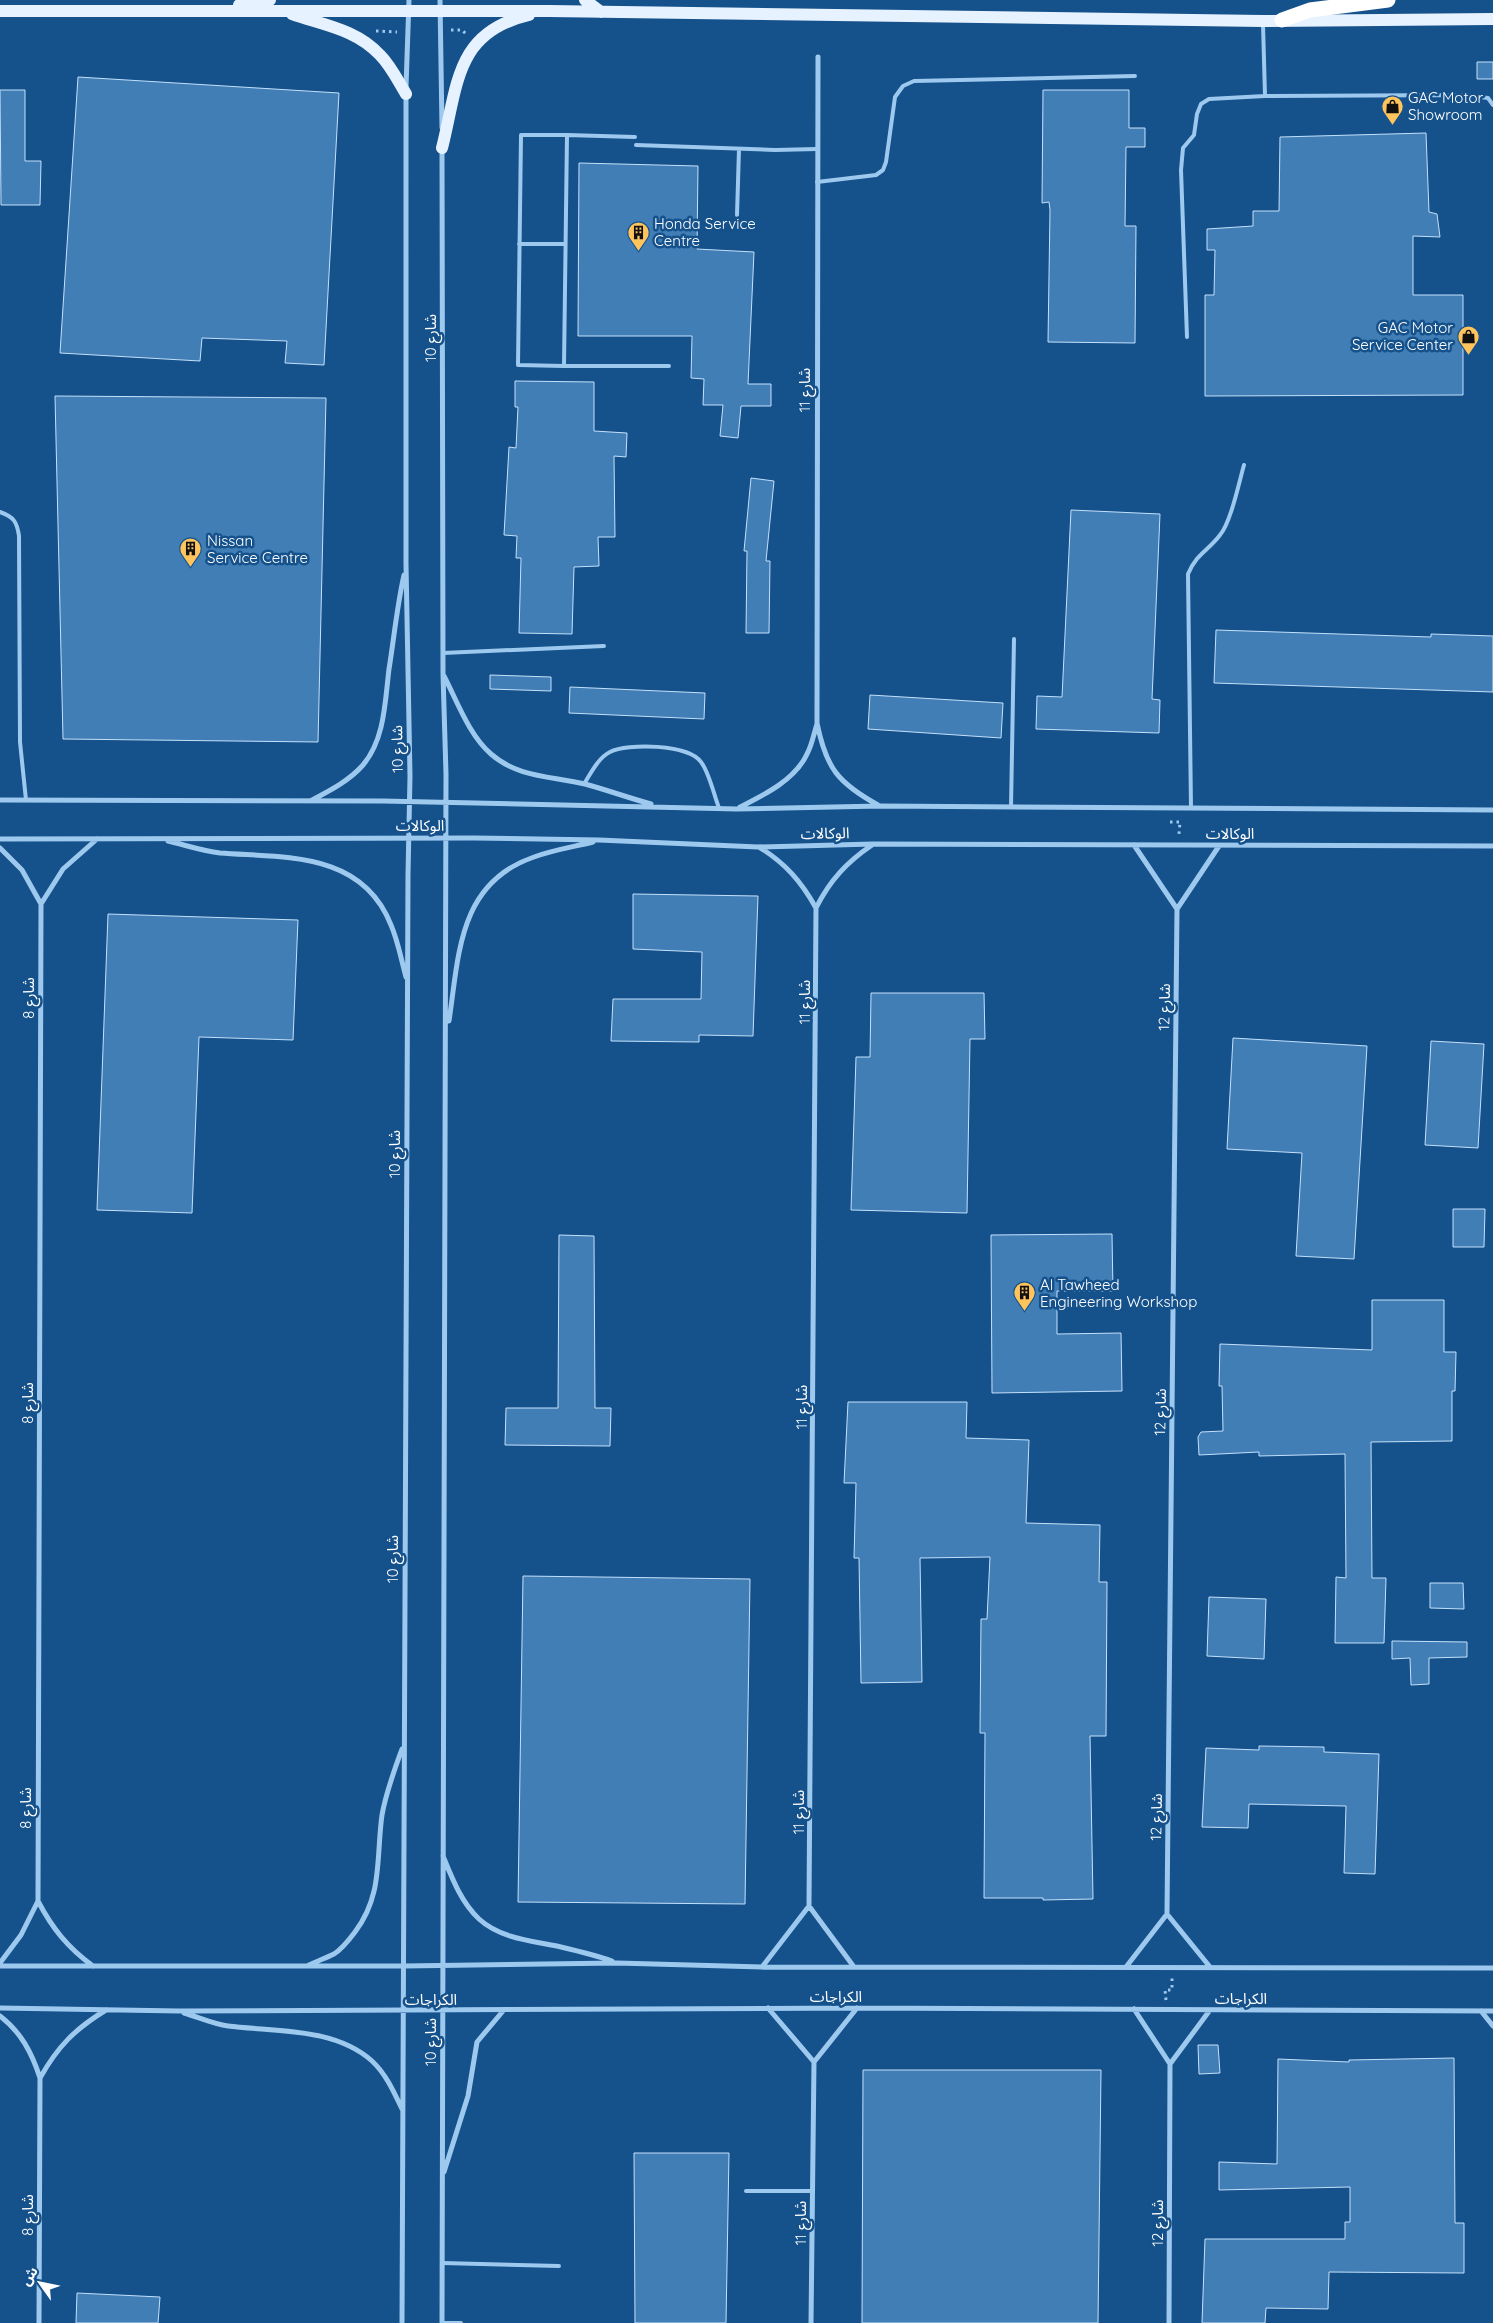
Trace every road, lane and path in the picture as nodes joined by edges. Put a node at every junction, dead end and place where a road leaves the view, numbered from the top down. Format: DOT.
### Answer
graph roads {
  1 [pos="270,0"];
  2 [pos="585,0"];
  3 [pos="1388,0"];
  4 [pos="408,5"];
  5 [pos="440,5"];
  6 [pos="0,11"];
  7 [pos="285,11"];
  8 [pos="549,11"];
  9 [pos="200,12"];
  10 [pos="601,12"];
  11 [pos="1493,19"];
  12 [pos="1282,20"];
  13 [pos="1263,22"];
  14 [pos="818,56"];
  15 [pos="1135,76"];
  16 [pos="406,94"];
  17 [pos="1265,96"];
  18 [pos="1493,105"];
  19 [pos="566,135"];
  20 [pos="635,137"];
  21 [pos="636,144"];
  22 [pos="442,148"];
  23 [pos="739,149"];
  24 [pos="816,149"];
  25 [pos="817,182"];
  26 [pos="737,215"];
  27 [pos="519,244"];
  28 [pos="565,244"];
  29 [pos="1187,336"];
  30 [pos="564,366"];
  31 [pos="669,366"];
  32 [pos="1244,465"];
  33 [pos="0,512"];
  34 [pos="406,564"];
  35 [pos="1014,639"];
  36 [pos="604,646"];
  37 [pos="443,653"];
  38 [pos="443,674"];
  39 [pos="817,723"];
  40 [pos="584,784"];
  41 [pos="0,800"];
  42 [pos="26,800"];
  43 [pos="309,802"];
  44 [pos="410,802"];
  45 [pos="445,804"];
  46 [pos="657,806"];
  47 [pos="880,806"];
  48 [pos="1011,807"];
  49 [pos="719,808"];
  50 [pos="1164,808"];
  51 [pos="1191,808"];
  52 [pos="737,809"];
  53 [pos="1493,810"];
  54 [pos="409,838"];
  55 [pos="445,838"];
  56 [pos="0,839"];
  57 [pos="97,839"];
  58 [pos="157,839"];
  59 [pos="599,840"];
  60 [pos="873,844"];
  61 [pos="1134,845"];
  62 [pos="1178,846"];
  63 [pos="1219,846"];
  64 [pos="758,847"];
  65 [pos="1493,847"];
  66 [pos="0,848"];
  67 [pos="41,904"];
  68 [pos="816,908"];
  69 [pos="1178,909"];
  70 [pos="407,984"];
  71 [pos="446,1037"];
  72 [pos="404,1744"];
  73 [pos="442,1853"];
  74 [pos="38,1901"];
  75 [pos="809,1906"];
  76 [pos="1167,1914"];
  77 [pos="617,1963"];
  78 [pos="0,1965"];
  79 [pos="443,1965"];
  80 [pos="93,1966"];
  81 [pos="308,1966"];
  82 [pos="404,1966"];
  83 [pos="762,1966"];
  84 [pos="1172,1966"];
  85 [pos="1210,1966"];
  86 [pos="854,1967"];
  87 [pos="1126,1967"];
  88 [pos="1492,1967"];
  89 [pos="0,2008"];
  90 [pos="768,2008"];
  91 [pos="857,2008"];
  92 [pos="1134,2009"];
  93 [pos="106,2010"];
  94 [pos="1166,2010"];
  95 [pos="1210,2010"];
  96 [pos="179,2011"];
  97 [pos="404,2011"];
  98 [pos="443,2011"];
  99 [pos="503,2011"];
  100 [pos="1481,2011"];
  101 [pos="1493,2011"];
  102 [pos="0,2016"];
  103 [pos="1493,2026"];
  104 [pos="814,2062"];
  105 [pos="1170,2064"];
  106 [pos="40,2078"];
  107 [pos="403,2110"];
  108 [pos="442,2177"];
  109 [pos="746,2191"];
  110 [pos="812,2191"];
  111 [pos="442,2262"];
  112 [pos="559,2266"];
  113 [pos="39,2323"];
  114 [pos="402,2323"];
  115 [pos="442,2323"];
  116 [pos="461,2323"];
  117 [pos="811,2323"];
  118 [pos="1169,2323"];
  1 -- 9 [label="main road"];
  2 -- 10 [label="main road"];
  3 -- 12 [label="highway"];
  4 -- 5 [label="main road"];
  4 -- 7 [label="main road"];
  4 -- 16 [label="street, شارع 10"];
  5 -- 8 [label="main road"];
  5 -- 22 [label="street, شارع 10"];
  6 -- 9 [label="main road"];
  7 -- 9 [label="main road"];
  7 -- 16 [label="main road"];
  8 -- 10 [label="main road"];
  8 -- 22 [label="main road"];
  10 -- 13 [label="main road"];
  11 -- 12 [label="main road"];
  12 -- 13 [label="main road"];
  13 -- 17 [label="lane"];
  14 -- 24 [label="street, شارع 11"];
  15 -- 25 [label="lane"];
  16 -- 34 [label="street, شارع 10"];
  17 -- 18 [label="lane"];
  17 -- 29 [label="lane"];
  19 -- 20 [label="lane"];
  19 -- 27 [label="lane"];
  19 -- 28 [label="lane"];
  21 -- 23 [label="lane"];
  22 -- 37 [label="street, شارع 10"];
  23 -- 24 [label="lane"];
  23 -- 26 [label="lane"];
  24 -- 25 [label="street, شارع 11"];
  25 -- 39 [label="street, شارع 11"];
  27 -- 28 [label="lane"];
  27 -- 30 [label="lane"];
  28 -- 30 [label="lane"];
  30 -- 31 [label="lane"];
  32 -- 51 [label="lane"];
  33 -- 42 [label="lane"];
  34 -- 43 [label="street, شارع 10"];
  34 -- 44 [label="street, شارع 10"];
  35 -- 48 [label="lane"];
  36 -- 37 [label="lane"];
  37 -- 38 [label="street, شارع 10"];
  38 -- 40 [label="street, الوكالات"];
  38 -- 45 [label="street, شارع 10"];
  39 -- 47 [label="street, شارع 11"];
  39 -- 52 [label="street, شارع 11"];
  40 -- 46 [label="street, الوكالات"];
  40 -- 49 [label="lane"];
  41 -- 42 [label="street, الوكالات"];
  42 -- 43 [label="street, الوكالات"];
  43 -- 44 [label="street, الوكالات"];
  44 -- 45 [label="street, الوكالات"];
  44 -- 54 [label="street, شارع 10"];
  45 -- 46 [label="street, الوكالات"];
  45 -- 55 [label="street, شارع 10"];
  46 -- 49 [label="street, الوكالات"];
  47 -- 48 [label="street, الوكالات"];
  47 -- 52 [label="street, الوكالات"];
  48 -- 50 [label="street, الوكالات"];
  49 -- 52 [label="street, الوكالات"];
  50 -- 51 [label="street, الوكالات"];
  50 -- 62 [label="path"];
  51 -- 53 [label="street, الوكالات"];
  54 -- 55 [label="street, الوكالات"];
  54 -- 58 [label="street, الوكالات"];
  54 -- 70 [label="street, شارع 10"];
  55 -- 59 [label="street, الوكالات"];
  55 -- 71 [label="street, شارع 10"];
  56 -- 57 [label="street, الوكالات"];
  57 -- 58 [label="street, الوكالات"];
  57 -- 67 [label="street"];
  58 -- 70 [label="street, الوكالات"];
  59 -- 64 [label="street, الوكالات"];
  59 -- 71 [label="street, شارع 10"];
  60 -- 61 [label="street, الوكالات"];
  60 -- 64 [label="street, الوكالات"];
  60 -- 68 [label="street, شارع 11"];
  61 -- 62 [label="street, الوكالات"];
  61 -- 69 [label="street"];
  62 -- 63 [label="street, الوكالات"];
  63 -- 65 [label="street, الوكالات"];
  63 -- 69 [label="street"];
  64 -- 68 [label="street, شارع 11"];
  66 -- 67 [label="street, شارع 8"];
  67 -- 74 [label="street, شارع 8"];
  68 -- 75 [label="street, شارع 11"];
  69 -- 76 [label="street, شارع 12"];
  70 -- 72 [label="street, شارع 10"];
  71 -- 73 [label="street, شارع 10"];
  72 -- 81 [label="street, شارع 10"];
  72 -- 82 [label="street, شارع 10"];
  73 -- 77 [label="street, الكراجات"];
  73 -- 79 [label="street, شارع 10"];
  74 -- 78 [label="street, شارع 8"];
  74 -- 80 [label="street"];
  75 -- 83 [label="street"];
  75 -- 86 [label="street"];
  76 -- 85 [label="street"];
  76 -- 87 [label="street"];
  77 -- 79 [label="street, الكراجات"];
  77 -- 83 [label="street, الكراجات"];
  78 -- 80 [label="street, الكراجات"];
  79 -- 82 [label="street, الكراجات"];
  79 -- 98 [label="street, شارع 10"];
  80 -- 81 [label="street, الكراجات"];
  81 -- 82 [label="street, الكراجات"];
  82 -- 97 [label="street, شارع 10"];
  83 -- 86 [label="street, الكراجات"];
  84 -- 85 [label="street, الكراجات"];
  84 -- 87 [label="street, الكراجات"];
  84 -- 94 [label="path"];
  85 -- 88 [label="street, الكراجات"];
  86 -- 87 [label="street, الكراجات"];
  89 -- 93 [label="street, الكراجات"];
  90 -- 91 [label="street, الكراجات"];
  90 -- 99 [label="street, الكراجات"];
  90 -- 104 [label="street"];
  91 -- 92 [label="street, الكراجات"];
  91 -- 104 [label="street"];
  92 -- 94 [label="street, الكراجات"];
  92 -- 105 [label="street"];
  93 -- 96 [label="street, الكراجات"];
  93 -- 106 [label="street, شارع 8"];
  94 -- 95 [label="street, الكراجات"];
  95 -- 100 [label="street, الكراجات"];
  95 -- 105 [label="street"];
  96 -- 97 [label="street, الكراجات"];
  96 -- 107 [label="street, الكراجات"];
  97 -- 98 [label="street, الكراجات"];
  97 -- 107 [label="street, شارع 10"];
  98 -- 99 [label="street, الكراجات"];
  98 -- 108 [label="street, شارع 10"];
  99 -- 108 [label="street, شارع 10"];
  100 -- 101 [label="street, الكراجات"];
  100 -- 103 [label="street"];
  102 -- 106 [label="street, شارع 8"];
  104 -- 110 [label="street, شارع 11"];
  105 -- 118 [label="street, شارع 12"];
  106 -- 113 [label="street, شارع 8"];
  107 -- 114 [label="street, شارع 10"];
  108 -- 111 [label="street, شارع 10"];
  109 -- 110 [label="lane"];
  110 -- 117 [label="street, شارع 11"];
  111 -- 112 [label="lane"];
  111 -- 115 [label="street, شارع 10"];
  115 -- 116 [label="lane"];
}
